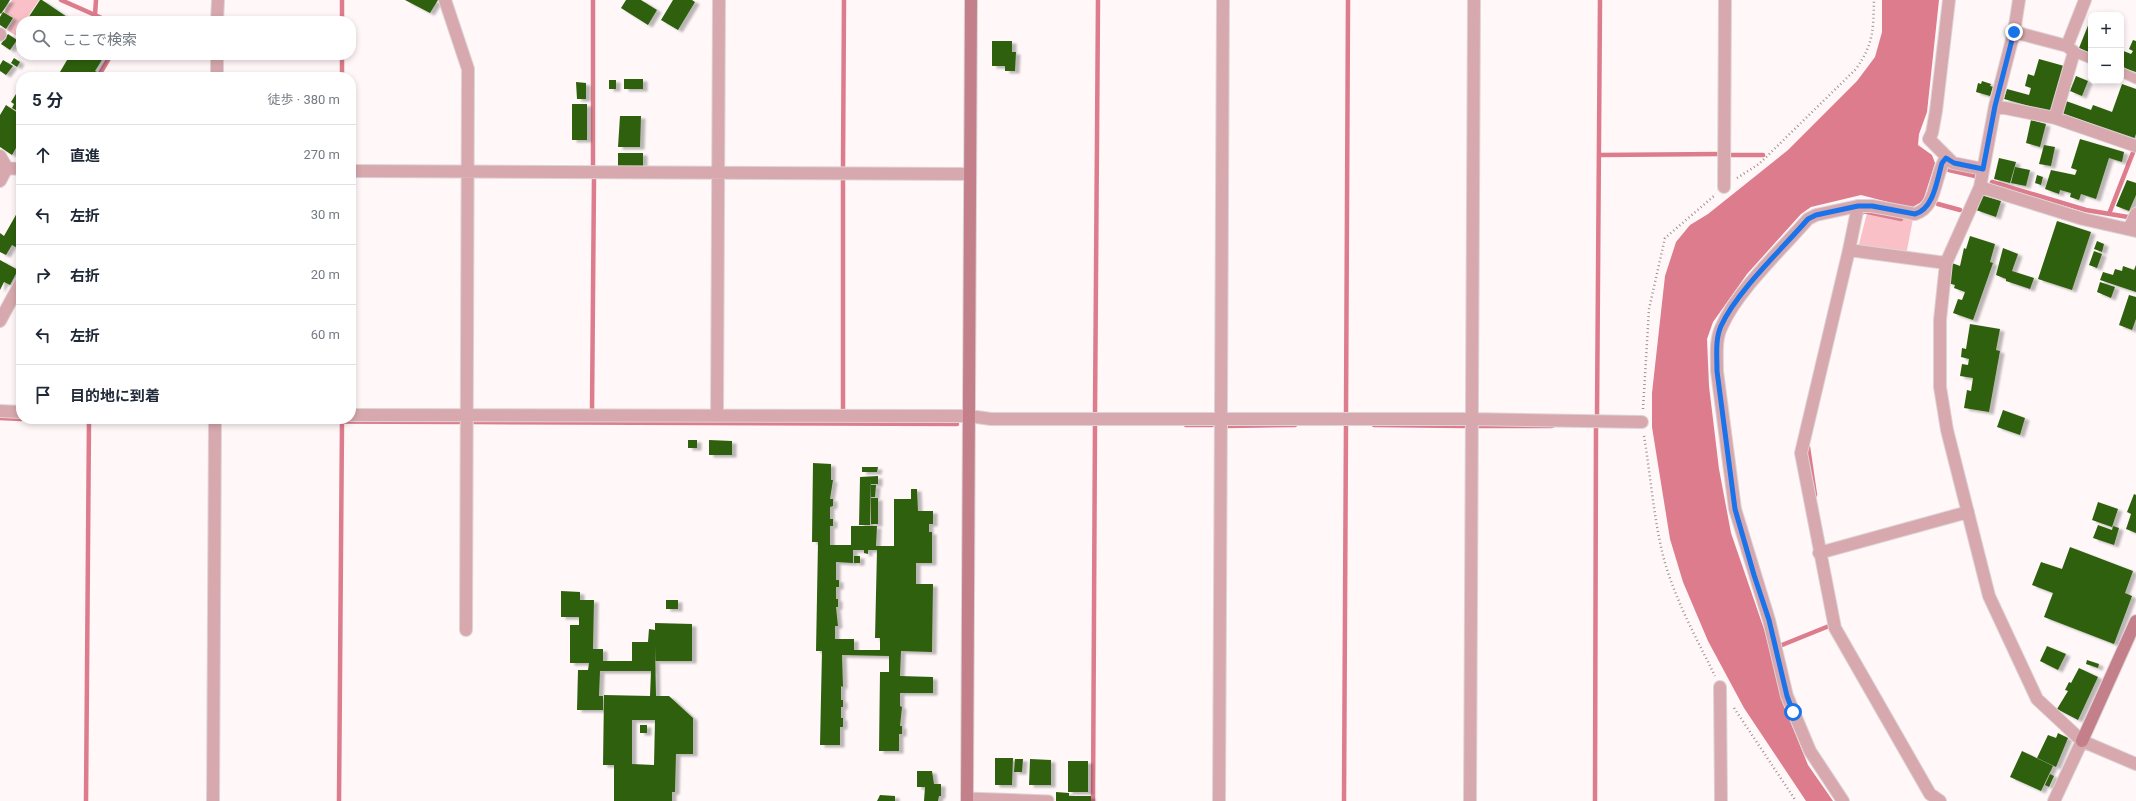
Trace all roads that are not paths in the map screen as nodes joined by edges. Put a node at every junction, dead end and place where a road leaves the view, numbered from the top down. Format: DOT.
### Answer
graph roads {
  1 [pos="218,0"];
  2 [pos="445,0"];
  3 [pos="719,0"];
  4 [pos="971,0"];
  5 [pos="1223,0"];
  6 [pos="1474,0"];
  7 [pos="1725,0"];
  8 [pos="1949,0"];
  9 [pos="2019,0"];
  10 [pos="2085,0"];
  11 [pos="217,16"];
  12 [pos="2014,32"];
  13 [pos="2070,49"];
  14 [pos="2088,58"];
  15 [pos="217,60"];
  16 [pos="217,72"];
  17 [pos="2124,73"];
  18 [pos="2136,79"];
  19 [pos="1995,106"];
  20 [pos="2055,118"];
  21 [pos="2136,146"];
  22 [pos="0,156"];
  23 [pos="1946,158"];
  24 [pos="7,168"];
  25 [pos="16,169"];
  26 [pos="1983,169"];
  27 [pos="356,171"];
  28 [pos="468,172"];
  29 [pos="719,173"];
  30 [pos="970,174"];
  31 [pos="0,181"];
  32 [pos="1724,187"];
  33 [pos="1980,187"];
  34 [pos="1858,206"];
  35 [pos="2136,214"];
  36 [pos="2133,230"];
  37 [pos="1849,250"];
  38 [pos="1946,263"];
  39 [pos="16,291"];
  40 [pos="0,321"];
  41 [pos="0,411"];
  42 [pos="16,412"];
  43 [pos="356,415"];
  44 [pos="467,416"];
  45 [pos="717,416"];
  46 [pos="969,416"];
  47 [pos="1220,418"];
  48 [pos="1471,419"];
  49 [pos="1642,422"];
  50 [pos="215,424"];
  51 [pos="1968,512"];
  52 [pos="1819,553"];
  53 [pos="2136,621"];
  54 [pos="466,630"];
  55 [pos="1720,687"];
  56 [pos="2082,741"];
  57 [pos="2136,764"];
  58 [pos="967,799"];
  59 [pos="1049,800"];
  60 [pos="213,801"];
  61 [pos="1219,801"];
  62 [pos="1470,801"];
  63 [pos="1720,801"];
  64 [pos="1843,801"];
  65 [pos="1940,801"];
  66 [pos="2054,801"];
  1 -- 11 [label="street"];
  2 -- 28 [label="street"];
  3 -- 29 [label="street"];
  4 -- 30 [label="street"];
  5 -- 47 [label="street"];
  6 -- 48 [label="street"];
  7 -- 32 [label="street"];
  8 -- 23 [label="street"];
  9 -- 12 [label="street"];
  10 -- 13 [label="street"];
  12 -- 13 [label="street"];
  12 -- 19 [label="street"];
  13 -- 14 [label="lane"];
  13 -- 20 [label="street"];
  15 -- 16 [label="street"];
  17 -- 18 [label="lane"];
  19 -- 20 [label="street"];
  19 -- 26 [label="street"];
  20 -- 21 [label="street"];
  22 -- 24 [label="street"];
  23 -- 26 [label="street"];
  23 -- 34 [label="street"];
  24 -- 25 [label="street"];
  24 -- 31 [label="street"];
  26 -- 33 [label="street"];
  27 -- 28 [label="street"];
  28 -- 29 [label="street"];
  28 -- 44 [label="street"];
  29 -- 30 [label="street"];
  29 -- 45 [label="street"];
  30 -- 46 [label="street"];
  33 -- 36 [label="street"];
  33 -- 38 [label="street"];
  34 -- 37 [label="street"];
  34 -- 64 [label="street"];
  35 -- 36 [label="street"];
  37 -- 38 [label="street"];
  37 -- 52 [label="street"];
  38 -- 51 [label="street"];
  39 -- 40 [label="street"];
  41 -- 42 [label="street"];
  43 -- 44 [label="street"];
  44 -- 45 [label="street"];
  44 -- 54 [label="street"];
  45 -- 46 [label="street"];
  46 -- 47 [label="street"];
  46 -- 58 [label="street"];
  47 -- 48 [label="street"];
  47 -- 61 [label="street"];
  48 -- 49 [label="street"];
  48 -- 62 [label="street"];
  50 -- 60 [label="street"];
  51 -- 52 [label="street"];
  51 -- 56 [label="street"];
  52 -- 65 [label="street"];
  53 -- 56 [label="street"];
  55 -- 63 [label="street"];
  56 -- 57 [label="street"];
  56 -- 66 [label="street"];
  58 -- 59 [label="lane"];
}
